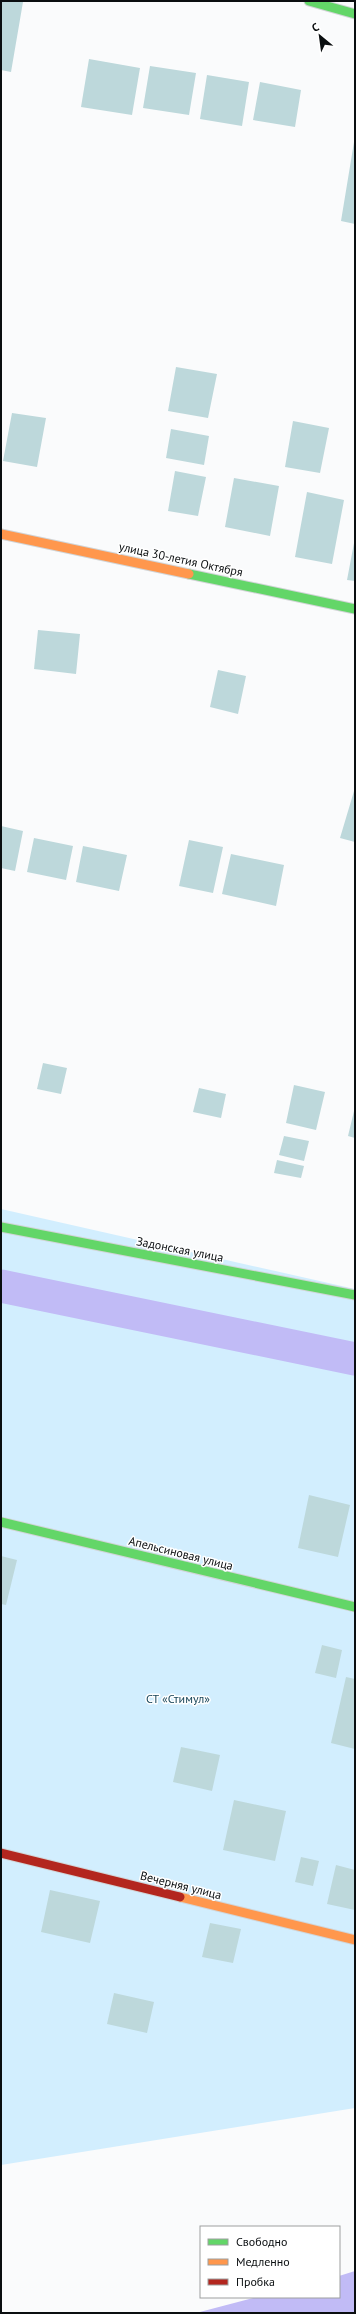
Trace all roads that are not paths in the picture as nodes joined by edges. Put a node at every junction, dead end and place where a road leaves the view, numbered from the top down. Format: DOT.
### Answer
graph roads {
  1 [pos="309,1"];
  2 [pos="355,14"];
  3 [pos="1,534"];
  4 [pos="355,609"];
  5 [pos="1,1227"];
  6 [pos="355,1295"];
  7 [pos="1,1522"];
  8 [pos="355,1607"];
  9 [pos="1,1853"];
  10 [pos="355,1940"];
  1 -- 2 [label="street"];
  3 -- 4 [label="street, улица 30-летия Октября"];
  5 -- 6 [label="street, Задонская улица"];
  7 -- 8 [label="street, Апельсиновая улица"];
  9 -- 10 [label="street, Вечерняя улица"];
}
